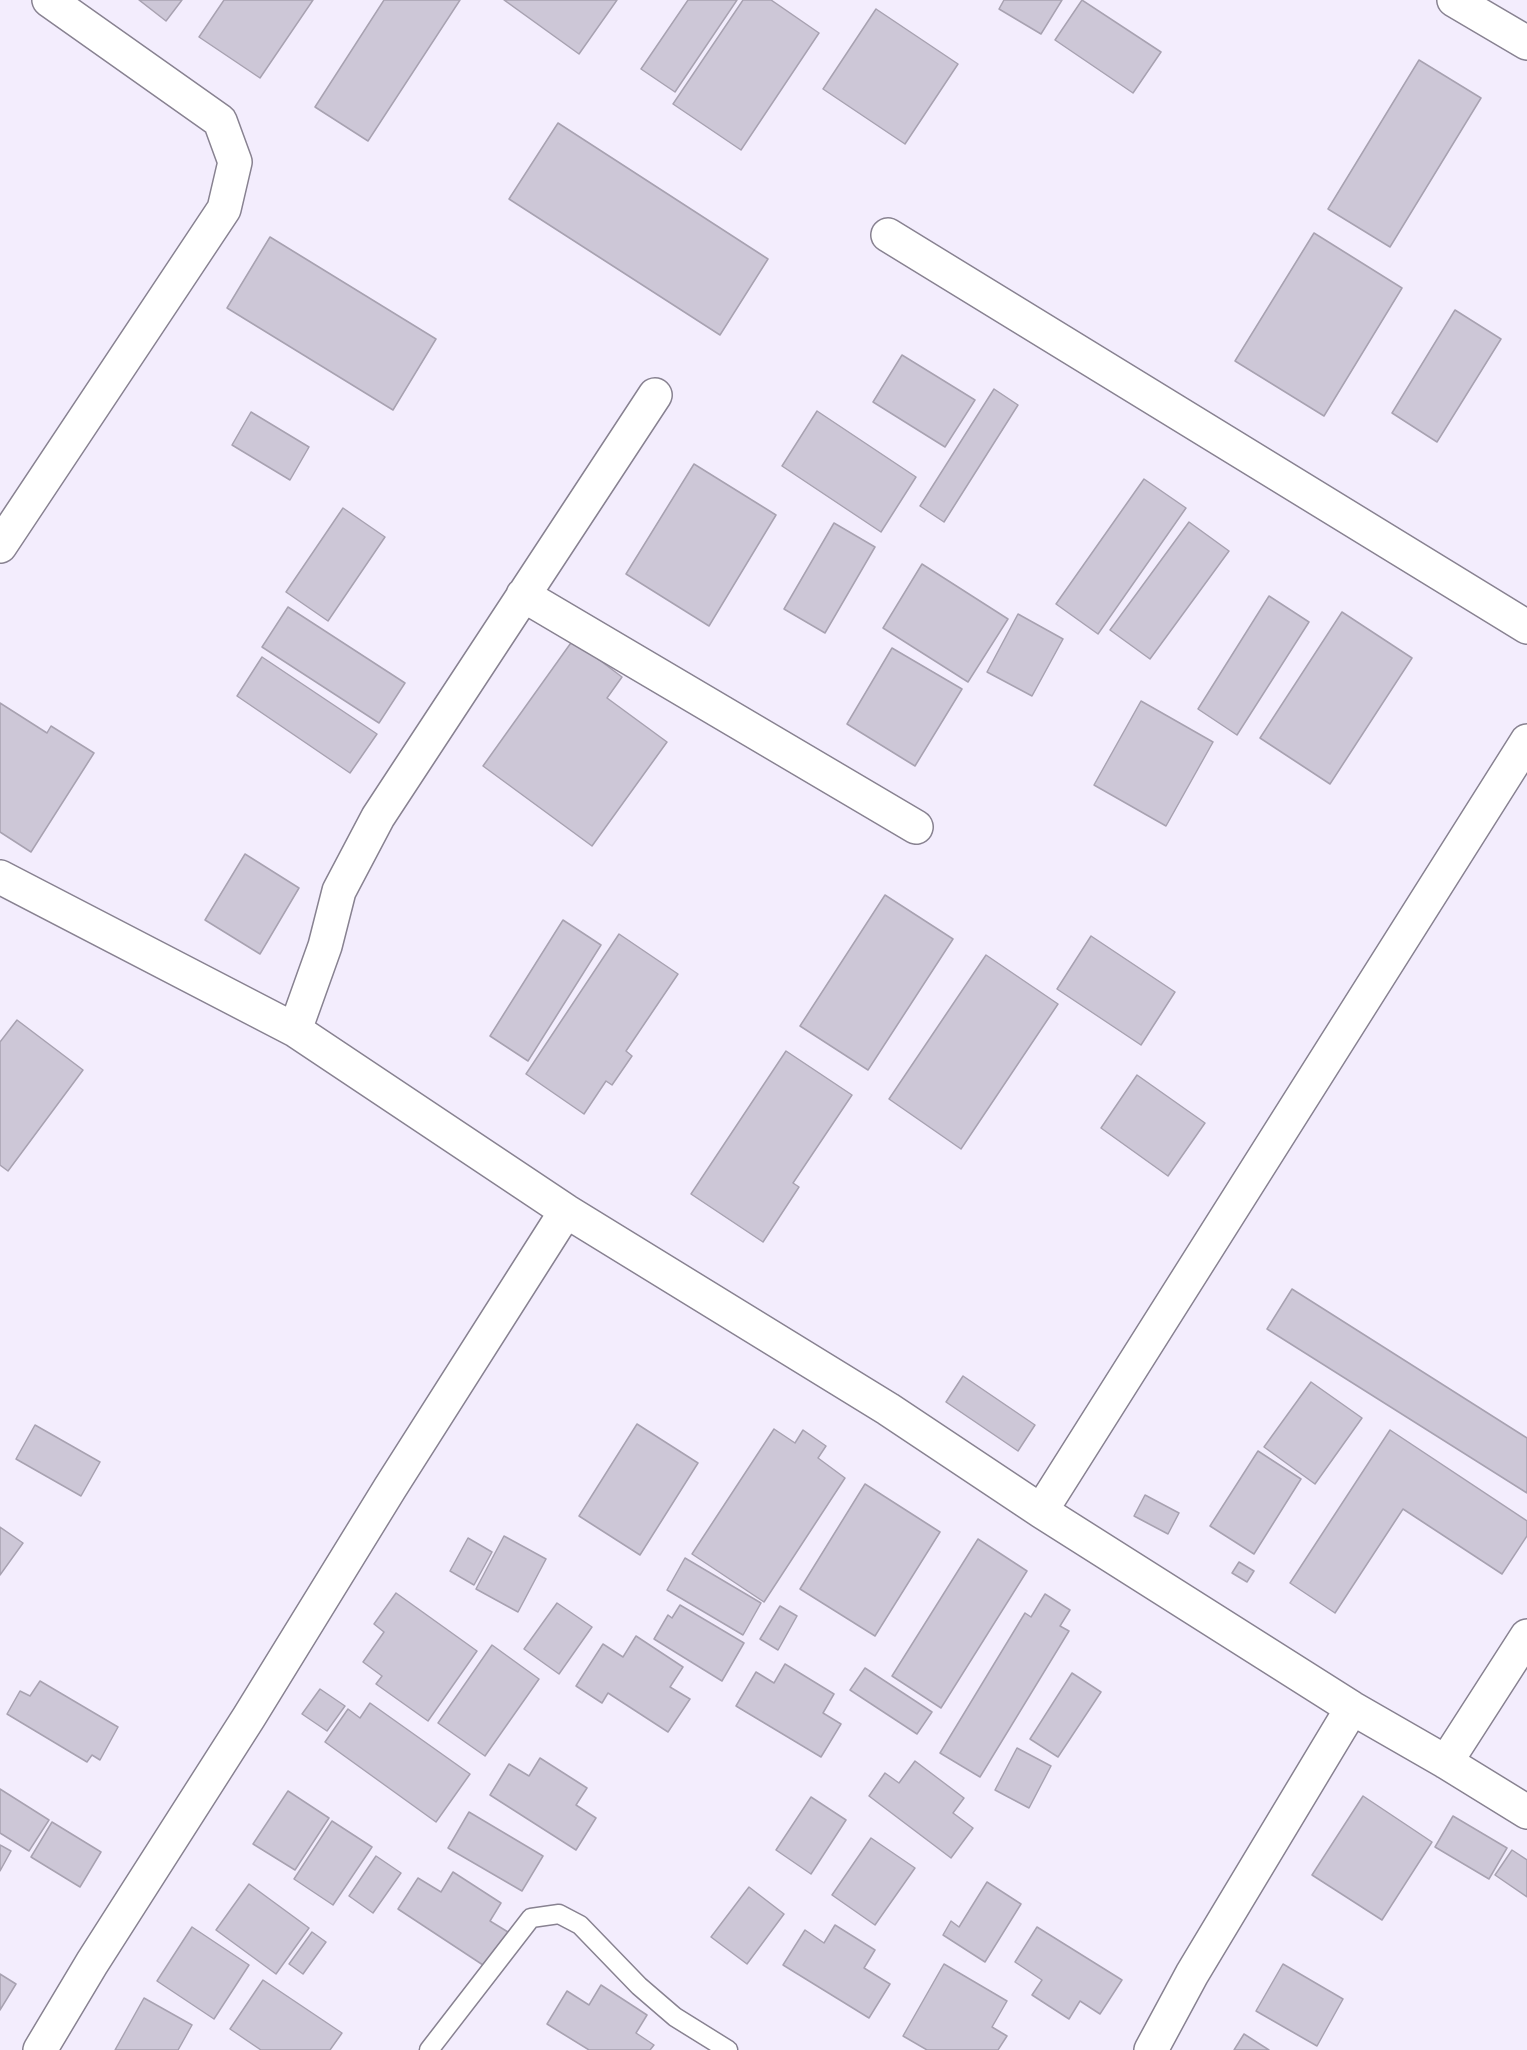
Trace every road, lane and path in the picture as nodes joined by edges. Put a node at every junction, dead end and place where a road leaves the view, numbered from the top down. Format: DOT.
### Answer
graph roads {
  1 [pos="49,0"];
  2 [pos="1454,0"];
  3 [pos="1527,43"];
  4 [pos="888,236"];
  5 [pos="655,395"];
  6 [pos="0,546"];
  7 [pos="523,596"];
  8 [pos="1527,627"];
  9 [pos="1527,741"];
  10 [pos="915,827"];
  11 [pos="0,877"];
  12 [pos="295,1030"];
  13 [pos="566,1211"];
  14 [pos="1041,1511"];
  15 [pos="1527,1636"];
  16 [pos="1352,1708"];
  17 [pos="1446,1762"];
  18 [pos="1527,1812"];
  19 [pos="40,2050"];
  20 [pos="429,2050"];
  21 [pos="728,2050"];
  22 [pos="1151,2050"];
  1 -- 6 [label="street"];
  2 -- 3 [label="street"];
  4 -- 8 [label="street"];
  5 -- 7 [label="street"];
  7 -- 10 [label="street"];
  7 -- 12 [label="street"];
  9 -- 14 [label="street"];
  11 -- 12 [label="street"];
  12 -- 13 [label="street"];
  13 -- 14 [label="street"];
  13 -- 19 [label="street"];
  14 -- 16 [label="street"];
  15 -- 17 [label="street"];
  16 -- 17 [label="street"];
  16 -- 22 [label="street"];
  17 -- 18 [label="street"];
  20 -- 21 [label="lane"];
}
